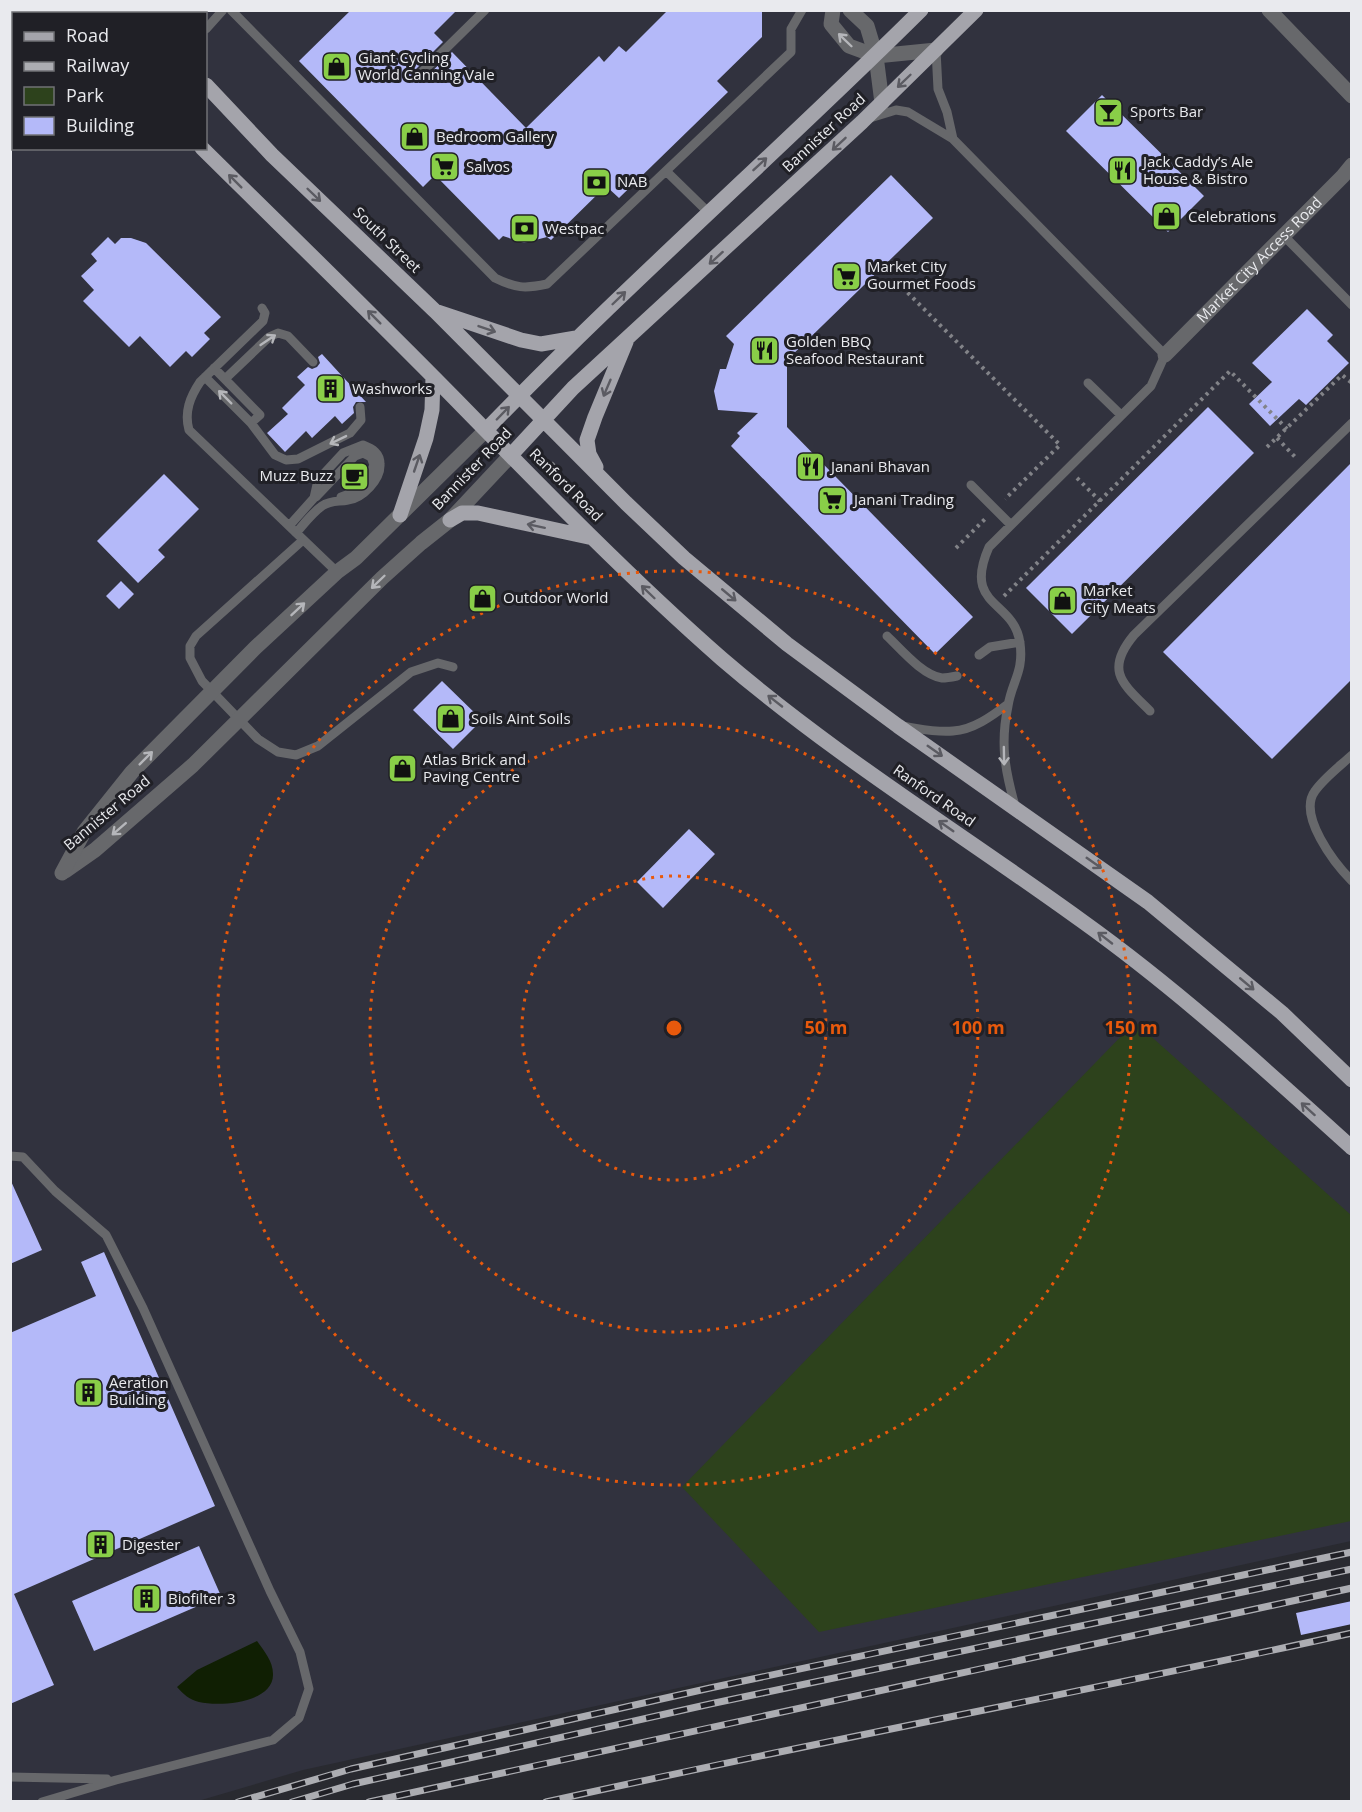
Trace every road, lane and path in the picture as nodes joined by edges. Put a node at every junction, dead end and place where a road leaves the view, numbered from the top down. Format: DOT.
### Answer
graph roads {
  1 [pos="224,10"];
  2 [pos="231,10"];
  3 [pos="485,10"];
  4 [pos="802,10"];
  5 [pos="833,10"];
  6 [pos="850,10"];
  7 [pos="921,10"];
  8 [pos="976,10"];
  9 [pos="1269,10"];
  10 [pos="207,28"];
  11 [pos="936,50"];
  12 [pos="876,56"];
  13 [pos="419,75"];
  14 [pos="207,86"];
  15 [pos="1352,96"];
  16 [pos="882,103"];
  17 [pos="864,120"];
  18 [pos="953,139"];
  19 [pos="204,150"];
  20 [pos="1352,165"];
  21 [pos="666,171"];
  22 [pos="708,212"];
  23 [pos="1284,236"];
  24 [pos="897,282"];
  25 [pos="1350,300"];
  26 [pos="262,308"];
  27 [pos="435,311"];
  28 [pos="628,337"];
  29 [pos="576,338"];
  30 [pos="1165,355"];
  31 [pos="313,362"];
  32 [pos="214,368"];
  33 [pos="205,377"];
  34 [pos="433,377"];
  35 [pos="225,379"];
  36 [pos="1088,383"];
  37 [pos="1352,383"];
  38 [pos="519,396"];
  39 [pos="360,407"];
  40 [pos="1121,416"];
  41 [pos="544,420"];
  42 [pos="251,423"];
  43 [pos="1352,423"];
  44 [pos="1287,429"];
  45 [pos="486,430"];
  46 [pos="1277,438"];
  47 [pos="1268,447"];
  48 [pos="511,455"];
  49 [pos="556,461"];
  50 [pos="552,465"];
  51 [pos="1305,467"];
  52 [pos="603,480"];
  53 [pos="971,485"];
  54 [pos="995,509"];
  55 [pos="400,515"];
  56 [pos="450,520"];
  57 [pos="1011,525"];
  58 [pos="292,530"];
  59 [pos="593,538"];
  60 [pos="303,540"];
  61 [pos="956,548"];
  62 [pos="337,572"];
  63 [pos="995,604"];
  64 [pos="887,636"];
  65 [pos="1020,642"];
  66 [pos="979,655"];
  67 [pos="453,667"];
  68 [pos="957,676"];
  69 [pos="212,692"];
  70 [pos="1008,704"];
  71 [pos="1150,711"];
  72 [pos="239,719"];
  73 [pos="898,726"];
  74 [pos="1352,755"];
  75 [pos="1014,806"];
  76 [pos="1352,881"];
  77 [pos="1352,1080"];
  78 [pos="1352,1148"];
  79 [pos="10,1156"];
  80 [pos="10,1778"];
  81 [pos="116,1779"];
  82 [pos="42,1802"];
  1 -- 10 [label="lane"];
  2 -- 21 [label="lane"];
  3 -- 13 [label="lane"];
  4 -- 21 [label="lane"];
  12 -- 5 [label="street, one-way"];
  6 -- 12 [label="street"];
  7 -- 12 [label="main road, Bannister Road"];
  8 -- 11 [label="main road, Bannister Road"];
  9 -- 15 [label="street"];
  11 -- 12 [label="street"];
  11 -- 16 [label="main road, Bannister Road, one-way"];
  11 -- 18 [label="lane"];
  12 -- 16 [label="street"];
  22 -- 12 [label="main road, Bannister Road, one-way"];
  14 -- 27 [label="main road, South Street, one-way"];
  16 -- 17 [label="main road, Bannister Road"];
  17 -- 18 [label="lane"];
  17 -- 28 [label="main road, Bannister Road, one-way"];
  18 -- 30 [label="lane"];
  34 -- 19 [label="main road, one-way"];
  20 -- 23 [label="street, Market City Access Road"];
  21 -- 22 [label="lane"];
  29 -- 22 [label="main road, Bannister Road, one-way"];
  23 -- 25 [label="lane"];
  23 -- 30 [label="street, Market City Access Road"];
  24 -- 54 [label="path"];
  26 -- 32 [label="lane"];
  27 -- 29 [label="main road, one-way"];
  27 -- 38 [label="main road, South Street"];
  28 -- 41 [label="main road, Bannister Road"];
  28 -- 52 [label="main road, one-way"];
  29 -- 38 [label="main road, Bannister Road"];
  30 -- 40 [label="lane"];
  35 -- 31 [label="lane, one-way"];
  32 -- 33 [label="lane"];
  32 -- 35 [label="lane"];
  42 -- 33 [label="lane, one-way"];
  33 -- 58 [label="lane"];
  34 -- 45 [label="main road"];
  55 -- 34 [label="main road, one-way"];
  35 -- 42 [label="lane"];
  36 -- 40 [label="lane"];
  37 -- 44 [label="path"];
  38 -- 41 [label="main road, South Street"];
  45 -- 38 [label="main road, Bannister Road, one-way"];
  39 -- 42 [label="lane, one-way"];
  40 -- 57 [label="lane"];
  41 -- 48 [label="main road, Bannister Road"];
  41 -- 52 [label="main road, Ranford Road"];
  43 -- 51 [label="lane"];
  44 -- 46 [label="path"];
  44 -- 63 [label="path"];
  45 -- 48 [label="main road"];
  45 -- 55 [label="street, Bannister Road"];
  46 -- 47 [label="path"];
  46 -- 51 [label="path"];
  48 -- 56 [label="street, Bannister Road"];
  48 -- 59 [label="main road, Ranford Road"];
  49 -- 50 [label="path"];
  51 -- 71 [label="lane"];
  52 -- 73 [label="main road, Ranford Road, one-way"];
  53 -- 54 [label="lane"];
  54 -- 57 [label="lane"];
  54 -- 61 [label="path"];
  55 -- 62 [label="street, Bannister Road"];
  59 -- 56 [label="main road, one-way"];
  56 -- 72 [label="street, Bannister Road, one-way"];
  57 -- 63 [label="lane"];
  58 -- 58 [label="lane"];
  58 -- 60 [label="lane"];
  78 -- 59 [label="main road, Ranford Road, one-way"];
  60 -- 62 [label="lane"];
  60 -- 69 [label="lane"];
  69 -- 62 [label="street, Bannister Road, one-way"];
  63 -- 65 [label="lane"];
  64 -- 68 [label="lane"];
  65 -- 66 [label="lane"];
  65 -- 70 [label="lane"];
  67 -- 72 [label="lane"];
  69 -- 72 [label="lane"];
  72 -- 69 [label="street, Bannister Road, one-way"];
  70 -- 73 [label="lane"];
  70 -- 75 [label="lane, one-way"];
  73 -- 75 [label="main road, Ranford Road, one-way"];
  74 -- 76 [label="lane"];
  75 -- 77 [label="main road, Ranford Road, one-way"];
  79 -- 81 [label="lane"];
  80 -- 81 [label="lane"];
  81 -- 82 [label="lane"];
}
